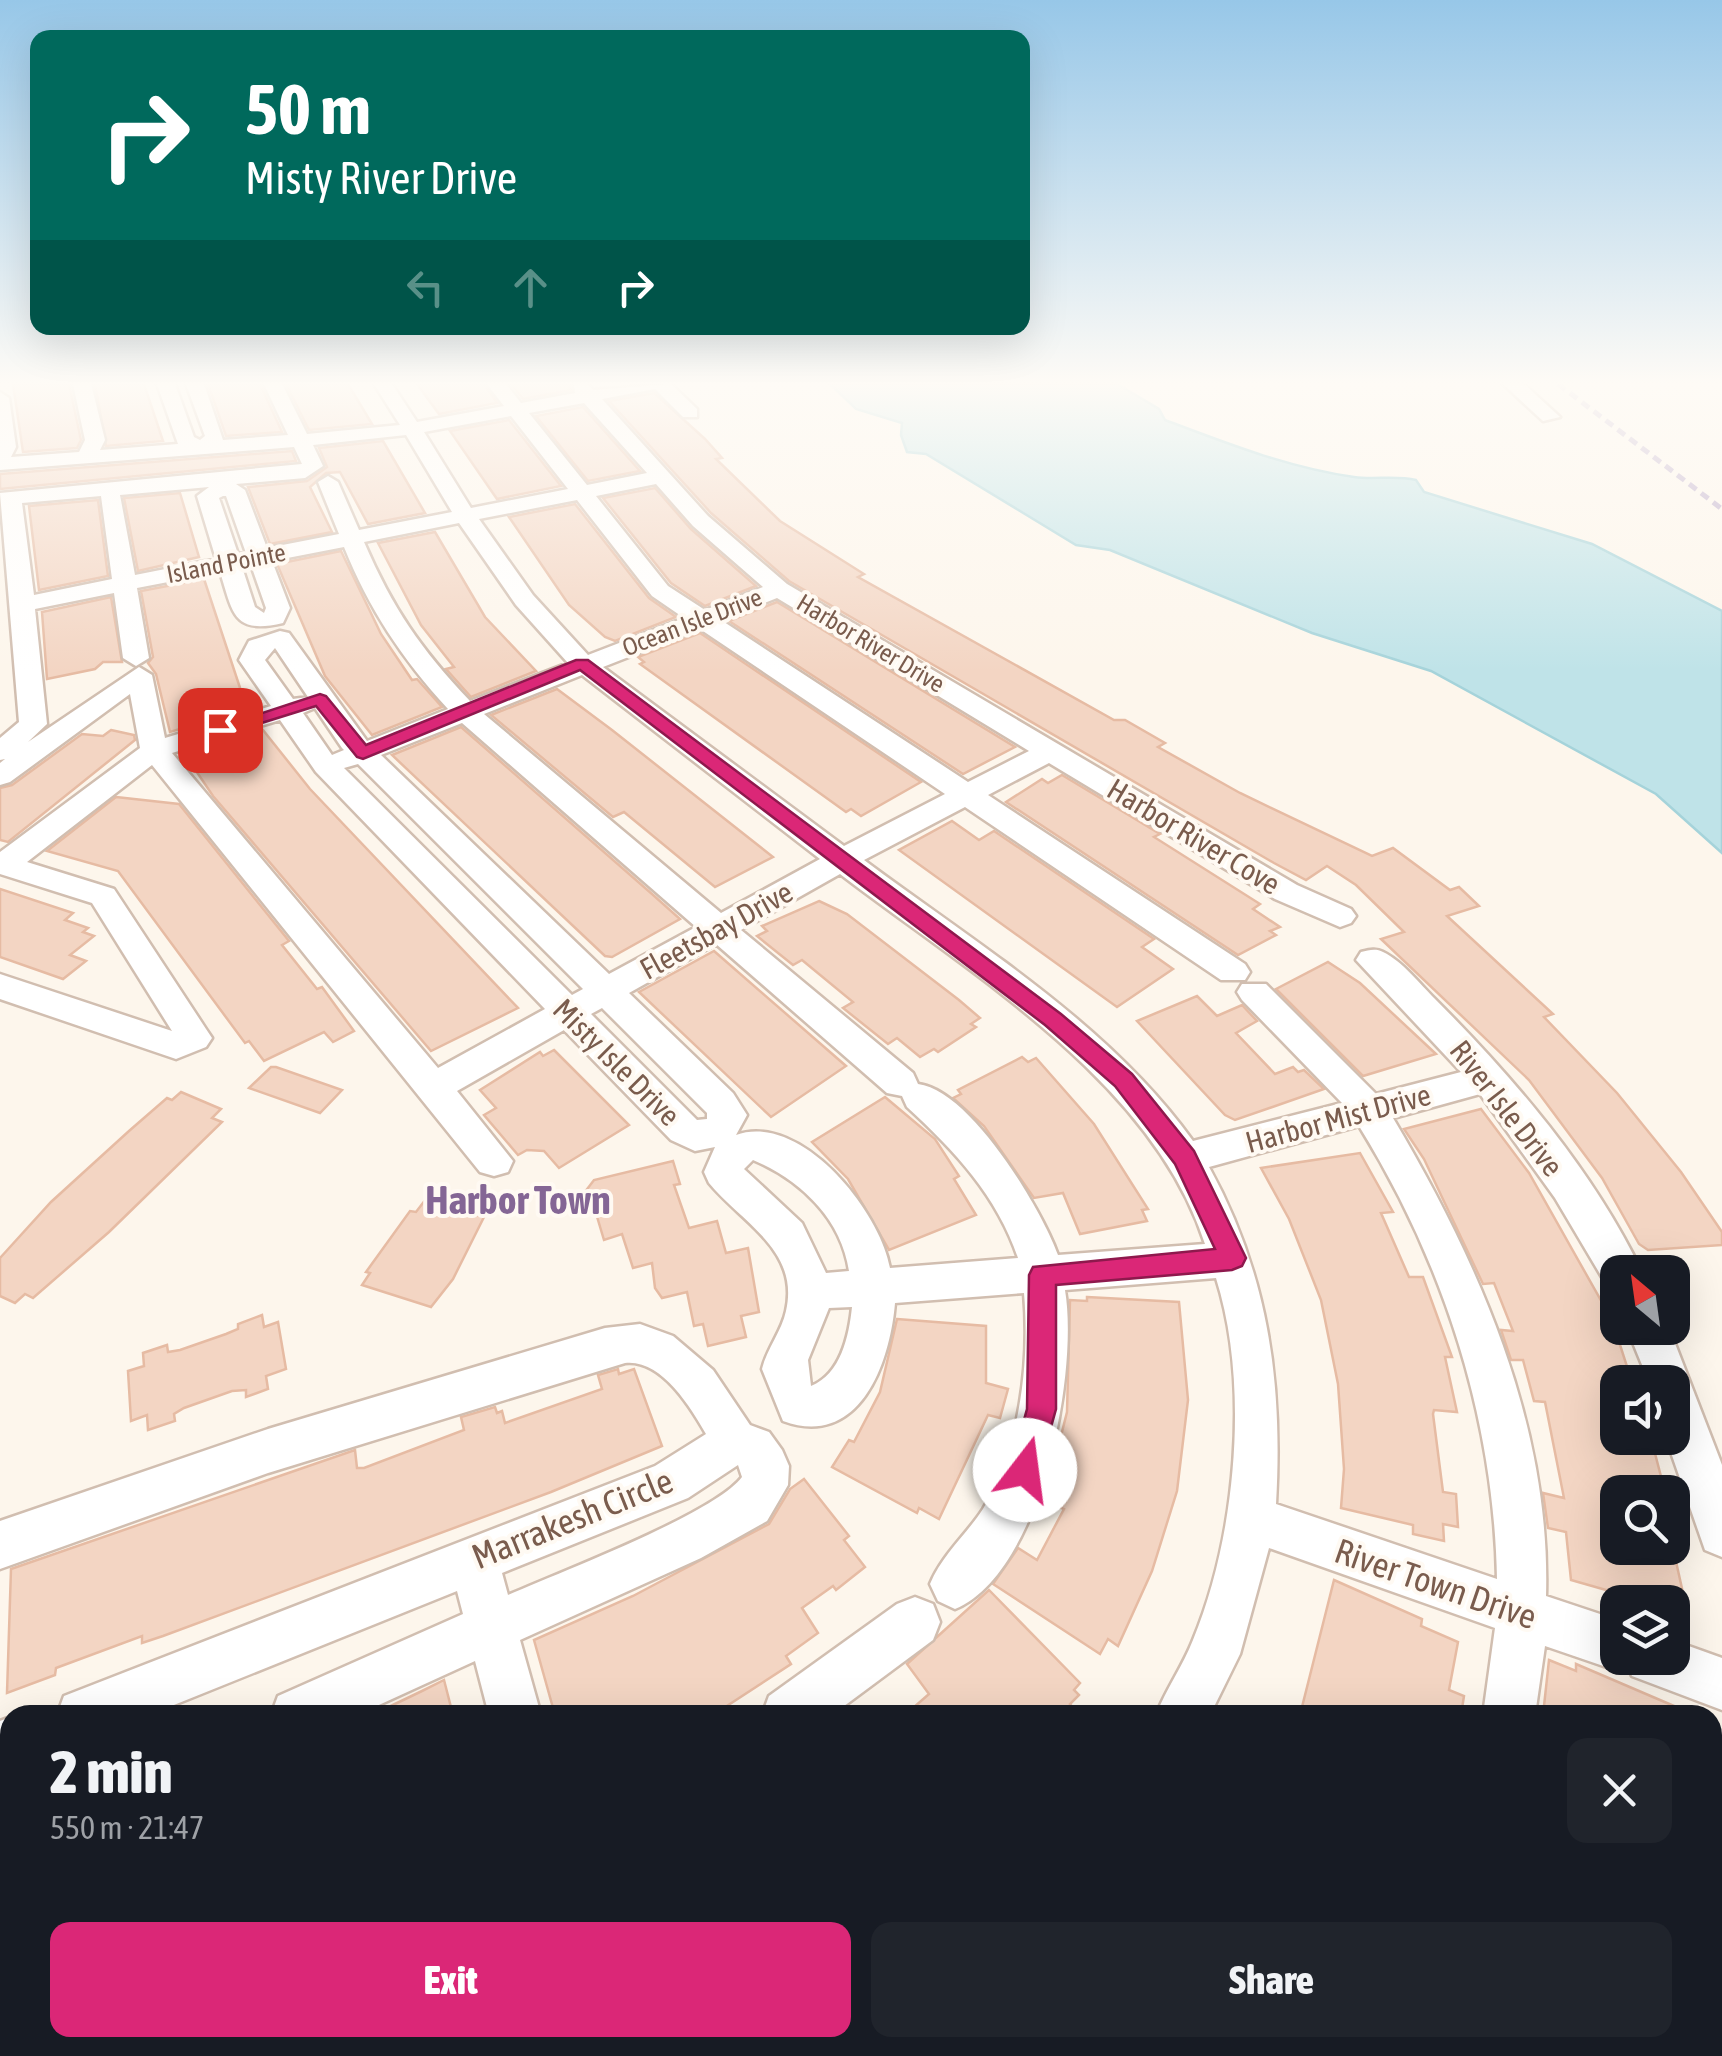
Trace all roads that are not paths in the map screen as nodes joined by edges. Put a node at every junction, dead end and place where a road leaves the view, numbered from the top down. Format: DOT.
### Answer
graph roads {
  1 [pos="242,480"];
  2 [pos="444,480"];
  3 [pos="569,480"];
  4 [pos="643,480"];
  5 [pos="667,480"];
  6 [pos="328,482"];
  7 [pos="579,492"];
  8 [pos="110,498"];
  9 [pos="5,505"];
  10 [pos="466,516"];
  11 [pos="352,538"];
  12 [pos="9,546"];
  13 [pos="259,556"];
  14 [pos="228,562"];
  15 [pos="127,583"];
  16 [pos="779,589"];
  17 [pos="22,604"];
  18 [pos="698,620"];
  19 [pos="27,656"];
  20 [pos="136,658"];
  21 [pos="582,663"];
  22 [pos="0,674"];
  23 [pos="320,699"];
  24 [pos="285,710"];
  25 [pos="465,712"];
  26 [pos="154,750"];
  27 [pos="1052,750"];
  28 [pos="0,753"];
  29 [pos="363,753"];
  30 [pos="326,766"];
  31 [pos="0,776"];
  32 [pos="966,793"];
  33 [pos="843,859"];
  34 [pos="2,865"];
  35 [pos="1340,916"];
  36 [pos="717,929"];
  37 [pos="1373,960"];
  38 [pos="0,986"];
  39 [pos="605,992"];
  40 [pos="567,1013"];
  41 [pos="1490,1078"];
  42 [pos="435,1086"];
  43 [pos="1368,1110"];
  44 [pos="1185,1158"];
  45 [pos="494,1161"];
  46 [pos="1611,1255"];
  47 [pos="1232,1258"];
  48 [pos="1042,1275"];
  49 [pos="876,1288"];
  50 [pos="809,1292"];
  51 [pos="1690,1438"];
  52 [pos="734,1441"];
  53 [pos="1254,1520"];
  54 [pos="1722,1533"];
  55 [pos="0,1545"];
  56 [pos="473,1558"];
  57 [pos="955,1584"];
  58 [pos="1520,1611"];
  59 [pos="915,1622"];
  60 [pos="492,1630"];
  61 [pos="1600,1640"];
  62 [pos="1690,1672"];
  63 [pos="1722,1684"];
  64 [pos="108,1705"];
  65 [pos="321,1705"];
  66 [pos="511,1705"];
  67 [pos="802,1705"];
  68 [pos="1188,1705"];
  69 [pos="1510,1705"];
  1 -- 9 [label="street"];
  2 -- 10 [label="street"];
  3 -- 7 [label="street"];
  4 -- 7 [label="street, Island Pointe"];
  5 -- 16 [label="street, Harbor River Drive"];
  6 -- 11 [label="street"];
  7 -- 10 [label="street, Island Pointe"];
  7 -- 18 [label="street"];
  8 -- 15 [label="street"];
  9 -- 12 [label="street"];
  10 -- 11 [label="street, Island Pointe"];
  10 -- 21 [label="street"];
  11 -- 13 [label="street, Island Pointe"];
  11 -- 25 [label="street"];
  12 -- 17 [label="street"];
  13 -- 14 [label="street, Island Pointe"];
  13 -- 14 [label="street"];
  13 -- 14 [label="street"];
  14 -- 15 [label="street, Island Pointe"];
  15 -- 17 [label="street, Island Pointe"];
  15 -- 20 [label="street"];
  16 -- 18 [label="street, Ocean Isle Drive"];
  16 -- 27 [label="street, Harbor River Drive"];
  17 -- 19 [label="street"];
  18 -- 21 [label="street, Ocean Isle Drive"];
  18 -- 32 [label="street"];
  19 -- 22 [label="street"];
  19 -- 28 [label="street"];
  21 -- 25 [label="street, Ocean Isle Drive"];
  21 -- 33 [label="street"];
  23 -- 24 [label="street"];
  23 -- 24 [label="street, Misty Isle Drive"];
  23 -- 29 [label="street, Misty Isle Drive"];
  24 -- 26 [label="street"];
  24 -- 30 [label="street, Misty Isle Drive"];
  25 -- 29 [label="street, Ocean Isle Drive"];
  25 -- 36 [label="street"];
  26 -- 31 [label="street"];
  26 -- 34 [label="street"];
  26 -- 42 [label="street"];
  27 -- 32 [label="street, Fleetsbay Drive"];
  27 -- 35 [label="street, Harbor River Cove"];
  29 -- 30 [label="street, Ocean Isle Drive"];
  29 -- 39 [label="street, Misty Isle Drive"];
  30 -- 40 [label="street, Misty Isle Drive"];
  32 -- 33 [label="street, Fleetsbay Drive"];
  32 -- 43 [label="street"];
  33 -- 36 [label="street, Fleetsbay Drive"];
  33 -- 44 [label="street"];
  34 -- 38 [label="street"];
  36 -- 39 [label="street, Fleetsbay Drive"];
  36 -- 48 [label="street"];
  37 -- 41 [label="street, River Isle Drive"];
  39 -- 40 [label="street, Fleetsbay Drive"];
  39 -- 40 [label="street, Misty Isle Drive"];
  40 -- 42 [label="street, Fleetsbay Drive"];
  41 -- 43 [label="street, Harbor Mist Drive"];
  41 -- 46 [label="street, River Isle Drive"];
  42 -- 45 [label="street"];
  43 -- 44 [label="street, Harbor Mist Drive"];
  43 -- 58 [label="street"];
  44 -- 47 [label="street"];
  47 -- 48 [label="street"];
  47 -- 53 [label="street"];
  48 -- 49 [label="street"];
  48 -- 57 [label="street"];
  49 -- 50 [label="street"];
  49 -- 50 [label="street"];
  49 -- 50 [label="street"];
  51 -- 54 [label="street"];
  52 -- 55 [label="street"];
  52 -- 56 [label="street, Marrakesh Circle"];
  52 -- 60 [label="street, Marrakesh Circle"];
  53 -- 58 [label="street, River Town Drive"];
  53 -- 68 [label="street"];
  56 -- 60 [label="street"];
  56 -- 64 [label="street, Marrakesh Circle"];
  58 -- 61 [label="street, River Town Drive"];
  58 -- 69 [label="street"];
  59 -- 67 [label="street"];
  60 -- 65 [label="street, Marrakesh Circle"];
  60 -- 66 [label="street"];
  62 -- 63 [label="street"];
}
